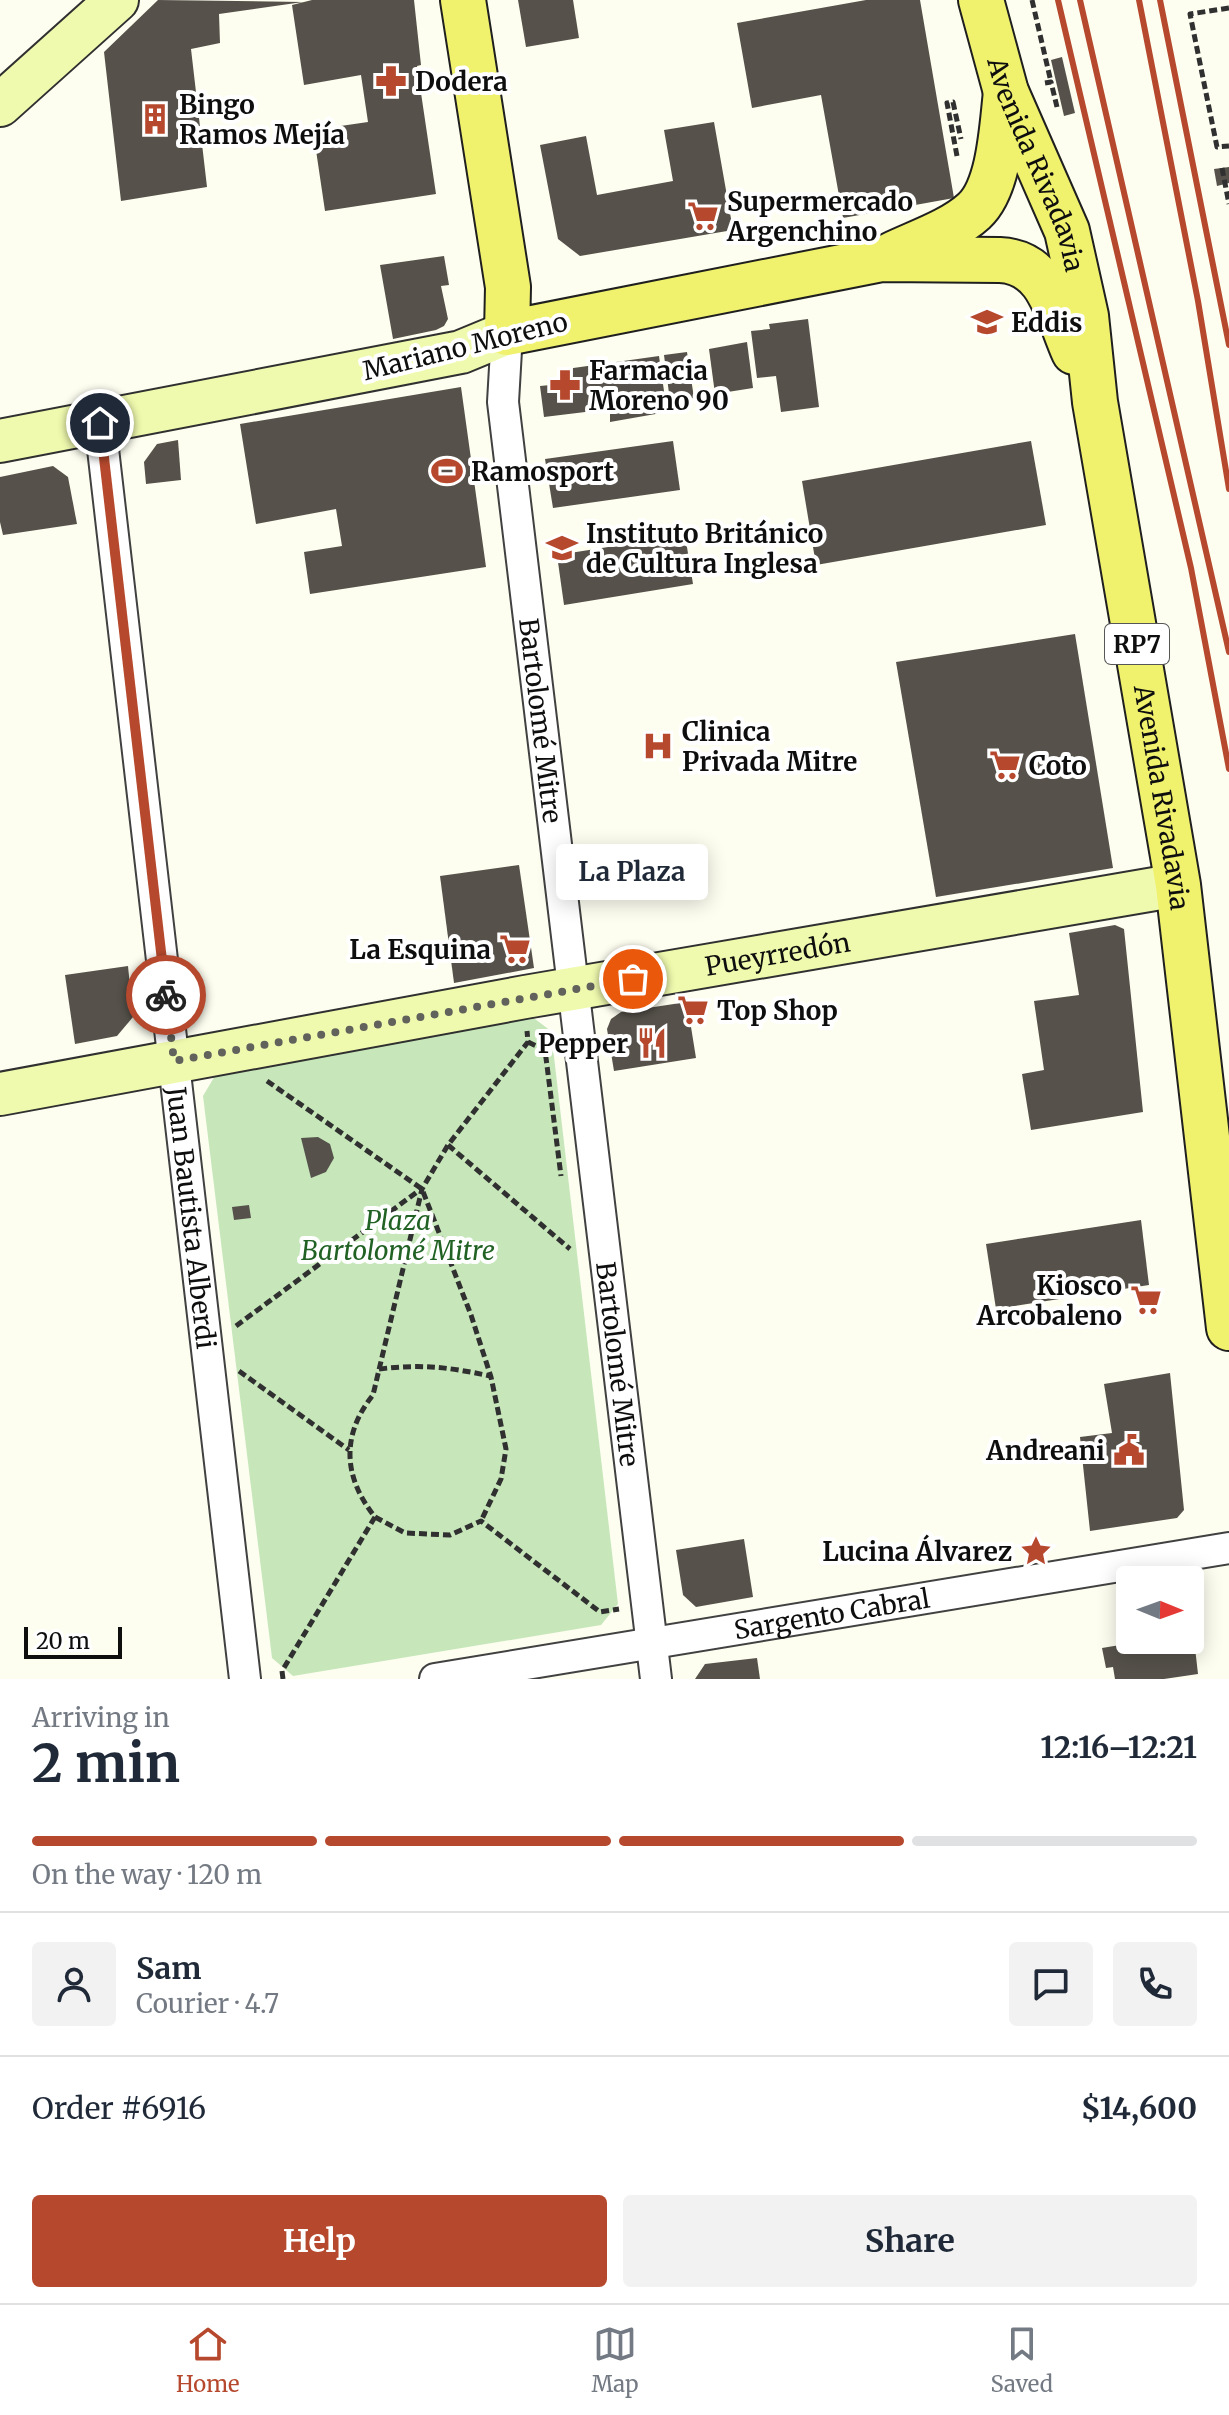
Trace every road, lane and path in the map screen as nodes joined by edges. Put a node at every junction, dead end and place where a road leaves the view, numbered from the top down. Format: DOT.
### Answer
graph roads {
  1 [pos="463,0"];
  2 [pos="981,0"];
  3 [pos="1032,0"];
  4 [pos="100,8"];
  5 [pos="1229,8"];
  6 [pos="1051,82"];
  7 [pos="1006,92"];
  8 [pos="947,103"];
  9 [pos="0,105"];
  10 [pos="1229,146"];
  11 [pos="966,159"];
  12 [pos="1222,168"];
  13 [pos="1228,190"];
  14 [pos="1229,204"];
  15 [pos="882,259"];
  16 [pos="507,333"];
  17 [pos="1095,402"];
  18 [pos="100,423"];
  19 [pos="0,441"];
  20 [pos="1178,885"];
  21 [pos="572,989"];
  22 [pos="525,997"];
  23 [pos="528,1042"];
  24 [pos="224,1052"];
  25 [pos="174,1061"];
  26 [pos="0,1094"];
  27 [pos="448,1145"];
  28 [pos="1219,1150"];
  29 [pos="562,1188"];
  30 [pos="422,1189"];
  31 [pos="568,1234"];
  32 [pos="1229,1328"];
  33 [pos="206,1348"];
  34 [pos="379,1369"];
  35 [pos="491,1377"];
  36 [pos="349,1450"];
  37 [pos="375,1517"];
  38 [pos="481,1521"];
  39 [pos="1229,1548"];
  40 [pos="612,1594"];
  41 [pos="648,1605"];
  42 [pos="614,1610"];
  43 [pos="651,1642"];
  44 [pos="245,1679"];
  45 [pos="283,1679"];
  46 [pos="435,1679"];
  47 [pos="656,1679"];
  1 -- 16 [label="main road, Bartolomé Mitre"];
  2 -- 7 [label="main road, Avenida Rivadavia / RP7"];
  3 -- 6 [label="path"];
  4 -- 9 [label="street"];
  5 -- 10 [label="path"];
  7 -- 15 [label="main road, Mariano Moreno"];
  7 -- 17 [label="main road, Avenida Rivadavia / RP7"];
  8 -- 11 [label="path"];
  12 -- 13 [label="path"];
  13 -- 14 [label="path"];
  15 -- 16 [label="main road, Mariano Moreno"];
  15 -- 17 [label="main road, Mariano Moreno"];
  16 -- 18 [label="street, Mariano Moreno"];
  16 -- 21 [label="street, Bartolomé Mitre"];
  17 -- 20 [label="main road, Avenida Rivadavia / RP7"];
  18 -- 19 [label="street, Mariano Moreno"];
  18 -- 25 [label="street, Juan Bautista Alberdi"];
  20 -- 21 [label="street, Pueyrredón"];
  20 -- 28 [label="main road, Avenida Rivadavia / RP7"];
  21 -- 22 [label="street, Pueyrredón"];
  21 -- 41 [label="street, Bartolomé Mitre"];
  22 -- 23 [label="path"];
  22 -- 24 [label="street, Pueyrredón"];
  23 -- 27 [label="path"];
  23 -- 29 [label="path"];
  24 -- 25 [label="street, Pueyrredón"];
  24 -- 30 [label="path"];
  25 -- 26 [label="street, Pueyrredón"];
  25 -- 33 [label="street, Juan Bautista Alberdi"];
  27 -- 30 [label="path"];
  27 -- 31 [label="path"];
  28 -- 32 [label="main road, Avenida Rivadavia / RP7"];
  30 -- 33 [label="path"];
  30 -- 34 [label="path"];
  30 -- 35 [label="path"];
  33 -- 36 [label="path"];
  33 -- 44 [label="street, Juan Bautista Alberdi"];
  34 -- 35 [label="path"];
  34 -- 36 [label="path"];
  35 -- 38 [label="path"];
  36 -- 37 [label="path"];
  37 -- 38 [label="path"];
  37 -- 45 [label="path"];
  38 -- 42 [label="path"];
  39 -- 43 [label="street, Sargento Cabral"];
  40 -- 42 [label="path"];
  41 -- 42 [label="path"];
  41 -- 43 [label="street, Bartolomé Mitre"];
  43 -- 46 [label="street, Sargento Cabral"];
  43 -- 47 [label="street, Bartolomé Mitre"];
}
